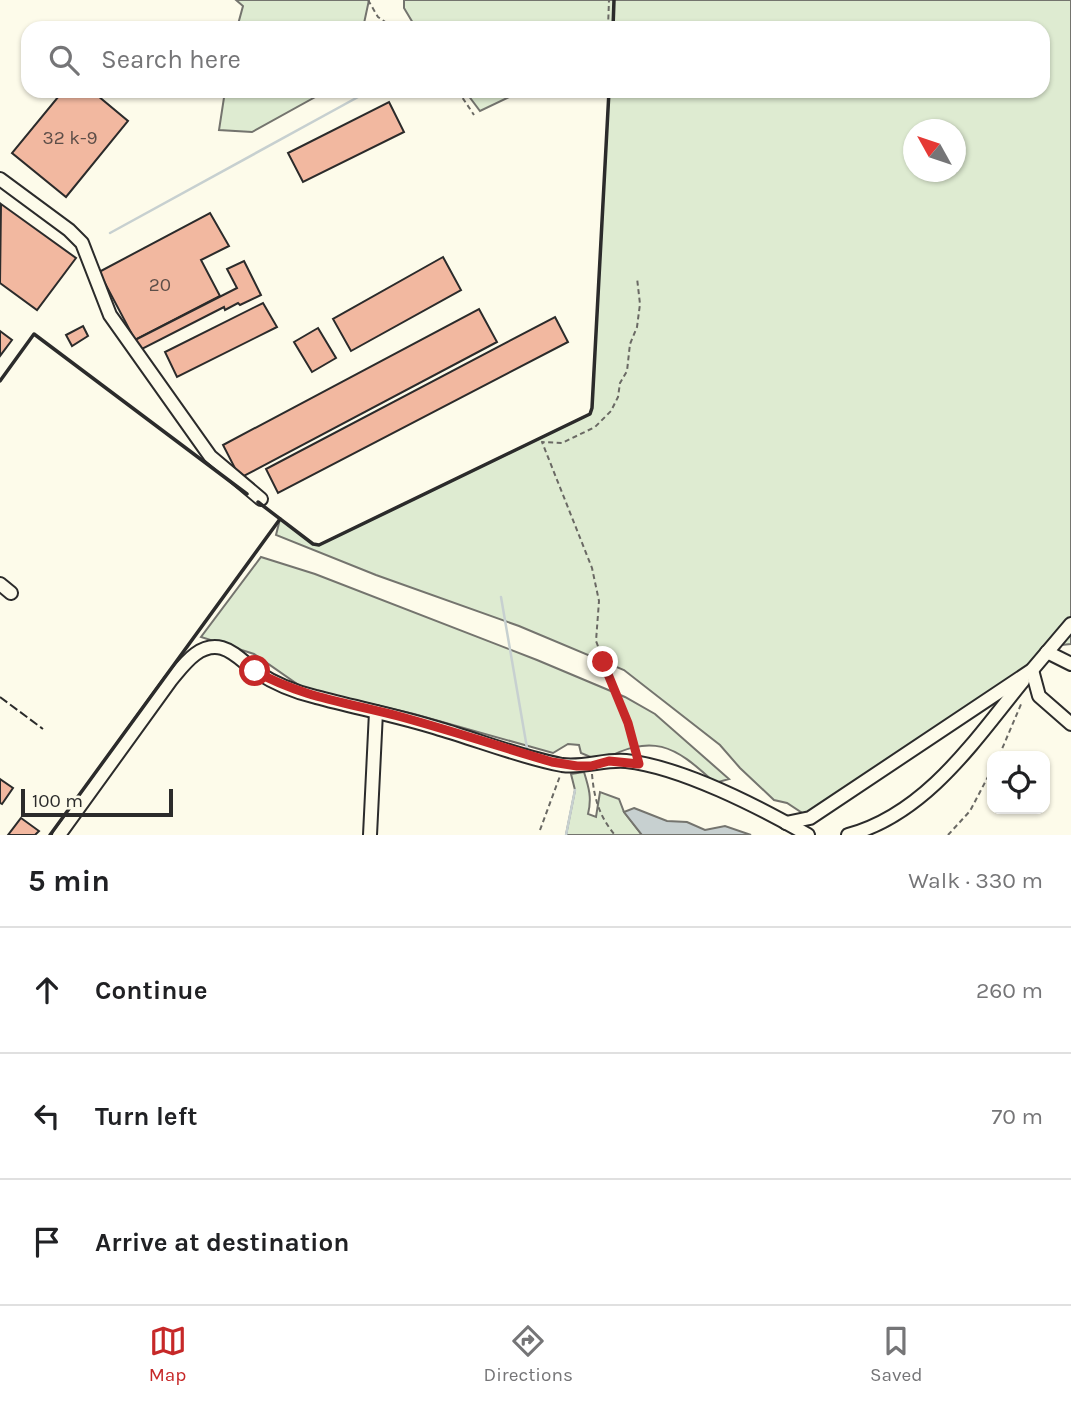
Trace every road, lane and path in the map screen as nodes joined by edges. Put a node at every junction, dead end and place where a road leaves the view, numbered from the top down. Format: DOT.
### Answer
graph roads {
  1 [pos="368,0"];
  2 [pos="609,0"];
  3 [pos="383,21"];
  4 [pos="608,21"];
  5 [pos="463,98"];
  6 [pos="474,115"];
  7 [pos="0,179"];
  8 [pos="637,278"];
  9 [pos="261,499"];
  10 [pos="0,584"];
  11 [pos="11,593"];
  12 [pos="1071,624"];
  13 [pos="1046,652"];
  14 [pos="1071,664"];
  15 [pos="1031,670"];
  16 [pos="1040,696"];
  17 [pos="376,712"];
  18 [pos="1071,724"];
  19 [pos="1001,751"];
  20 [pos="639,764"];
  21 [pos="564,765"];
  22 [pos="591,766"];
  23 [pos="987,779"];
  24 [pos="786,822"];
  25 [pos="540,830"];
  26 [pos="59,835"];
  27 [pos="370,835"];
  28 [pos="615,835"];
  29 [pos="808,835"];
  30 [pos="848,835"];
  31 [pos="948,835"];
  1 -- 3 [label="path"];
  2 -- 4 [label="path"];
  5 -- 6 [label="path"];
  7 -- 9 [label="street"];
  8 -- 20 [label="path"];
  10 -- 11 [label="street"];
  12 -- 13 [label="street"];
  13 -- 14 [label="street"];
  13 -- 15 [label="street"];
  15 -- 16 [label="street"];
  15 -- 24 [label="street"];
  15 -- 30 [label="street"];
  16 -- 18 [label="street"];
  16 -- 19 [label="path"];
  17 -- 21 [label="street"];
  17 -- 26 [label="street"];
  17 -- 27 [label="street"];
  20 -- 22 [label="street"];
  20 -- 24 [label="street"];
  21 -- 22 [label="street"];
  21 -- 25 [label="path"];
  22 -- 28 [label="path"];
  23 -- 31 [label="path"];
  24 -- 29 [label="street"];
}
